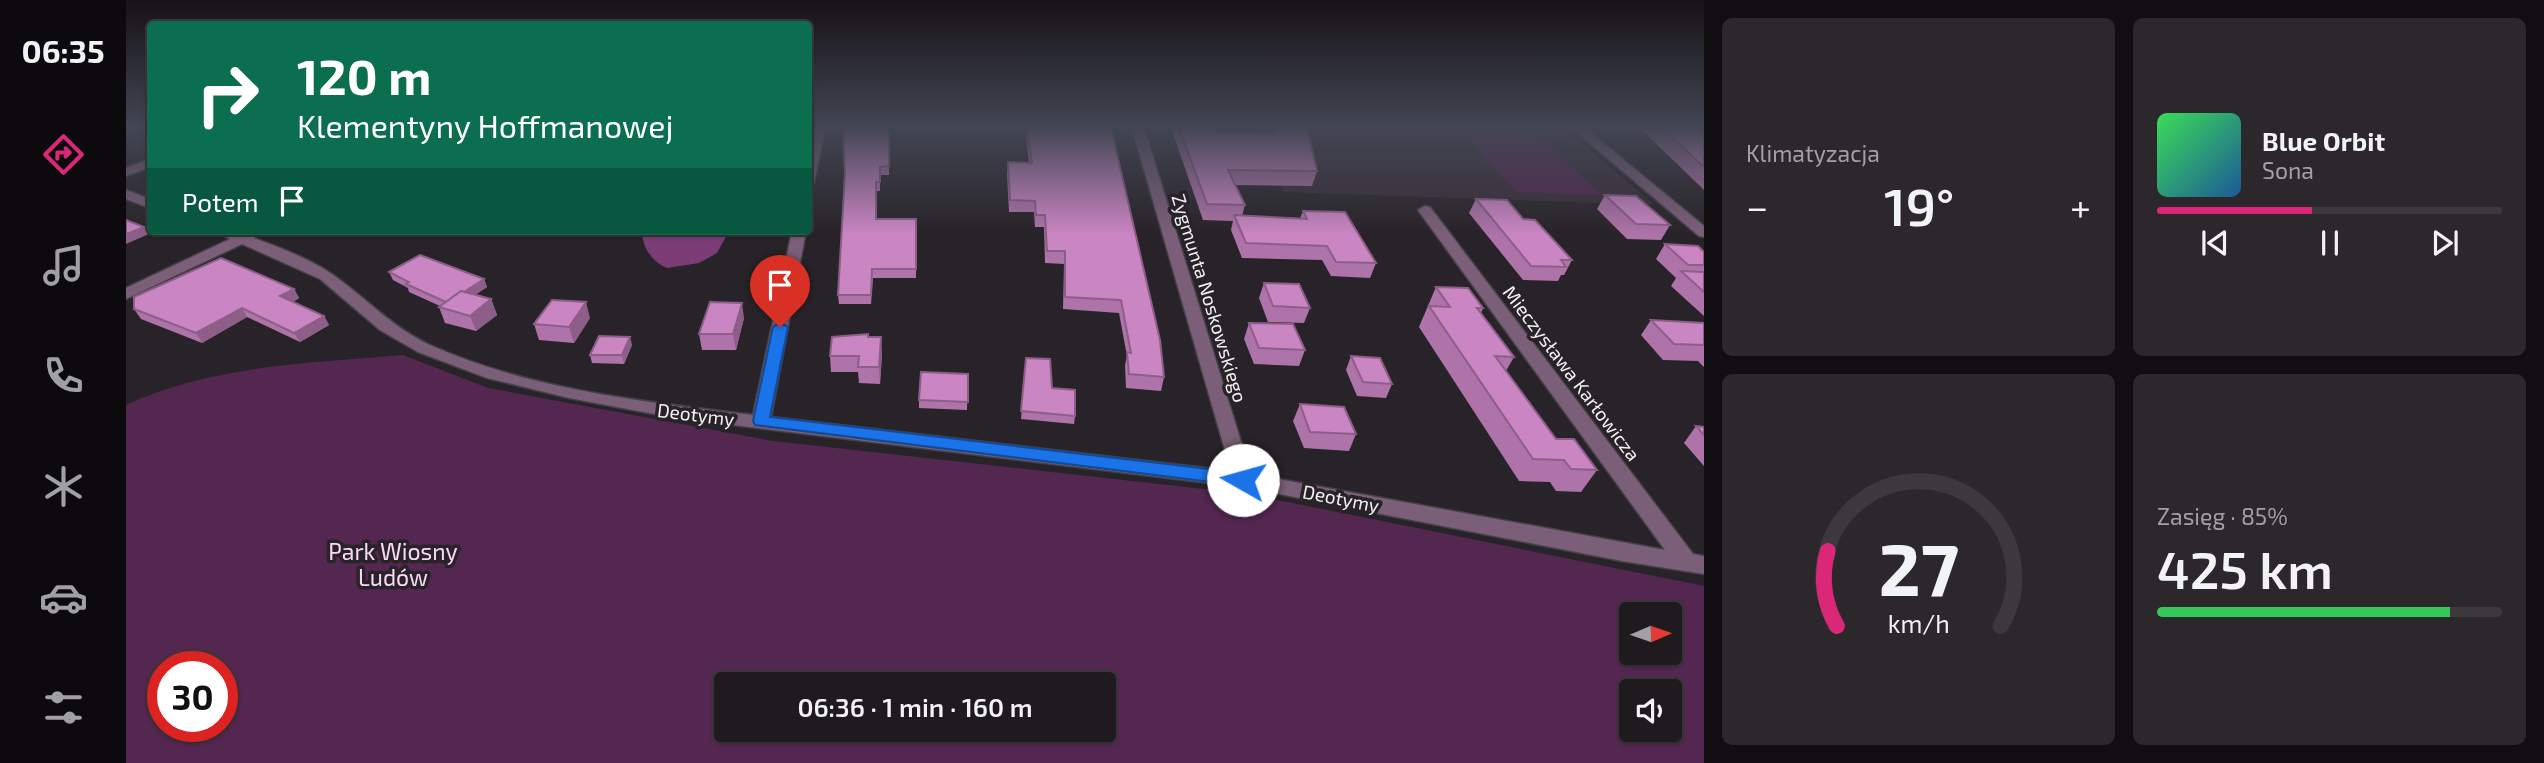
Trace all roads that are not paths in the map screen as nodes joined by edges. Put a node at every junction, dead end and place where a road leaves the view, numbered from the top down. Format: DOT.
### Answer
graph roads {
  1 [pos="147,164"];
  2 [pos="1149,164"];
  3 [pos="1621,164"];
  4 [pos="126,172"];
  5 [pos="126,194"];
  6 [pos="147,203"];
  7 [pos="1425,210"];
  8 [pos="1704,233"];
  9 [pos="249,235"];
  10 [pos="798,235"];
  11 [pos="126,294"];
  12 [pos="761,421"];
  13 [pos="1243,480"];
  14 [pos="1695,563"];
  1 -- 4 [label="street"];
  2 -- 13 [label="street, Zygmunta Noskowskiego"];
  3 -- 8 [label="street"];
  5 -- 6 [label="street"];
  7 -- 14 [label="street, Mieczysława Karłowicza"];
  9 -- 11 [label="street"];
  9 -- 12 [label="street, Deotymy"];
  10 -- 12 [label="street"];
  12 -- 13 [label="street, Deotymy"];
  13 -- 14 [label="street, Deotymy"];
}
